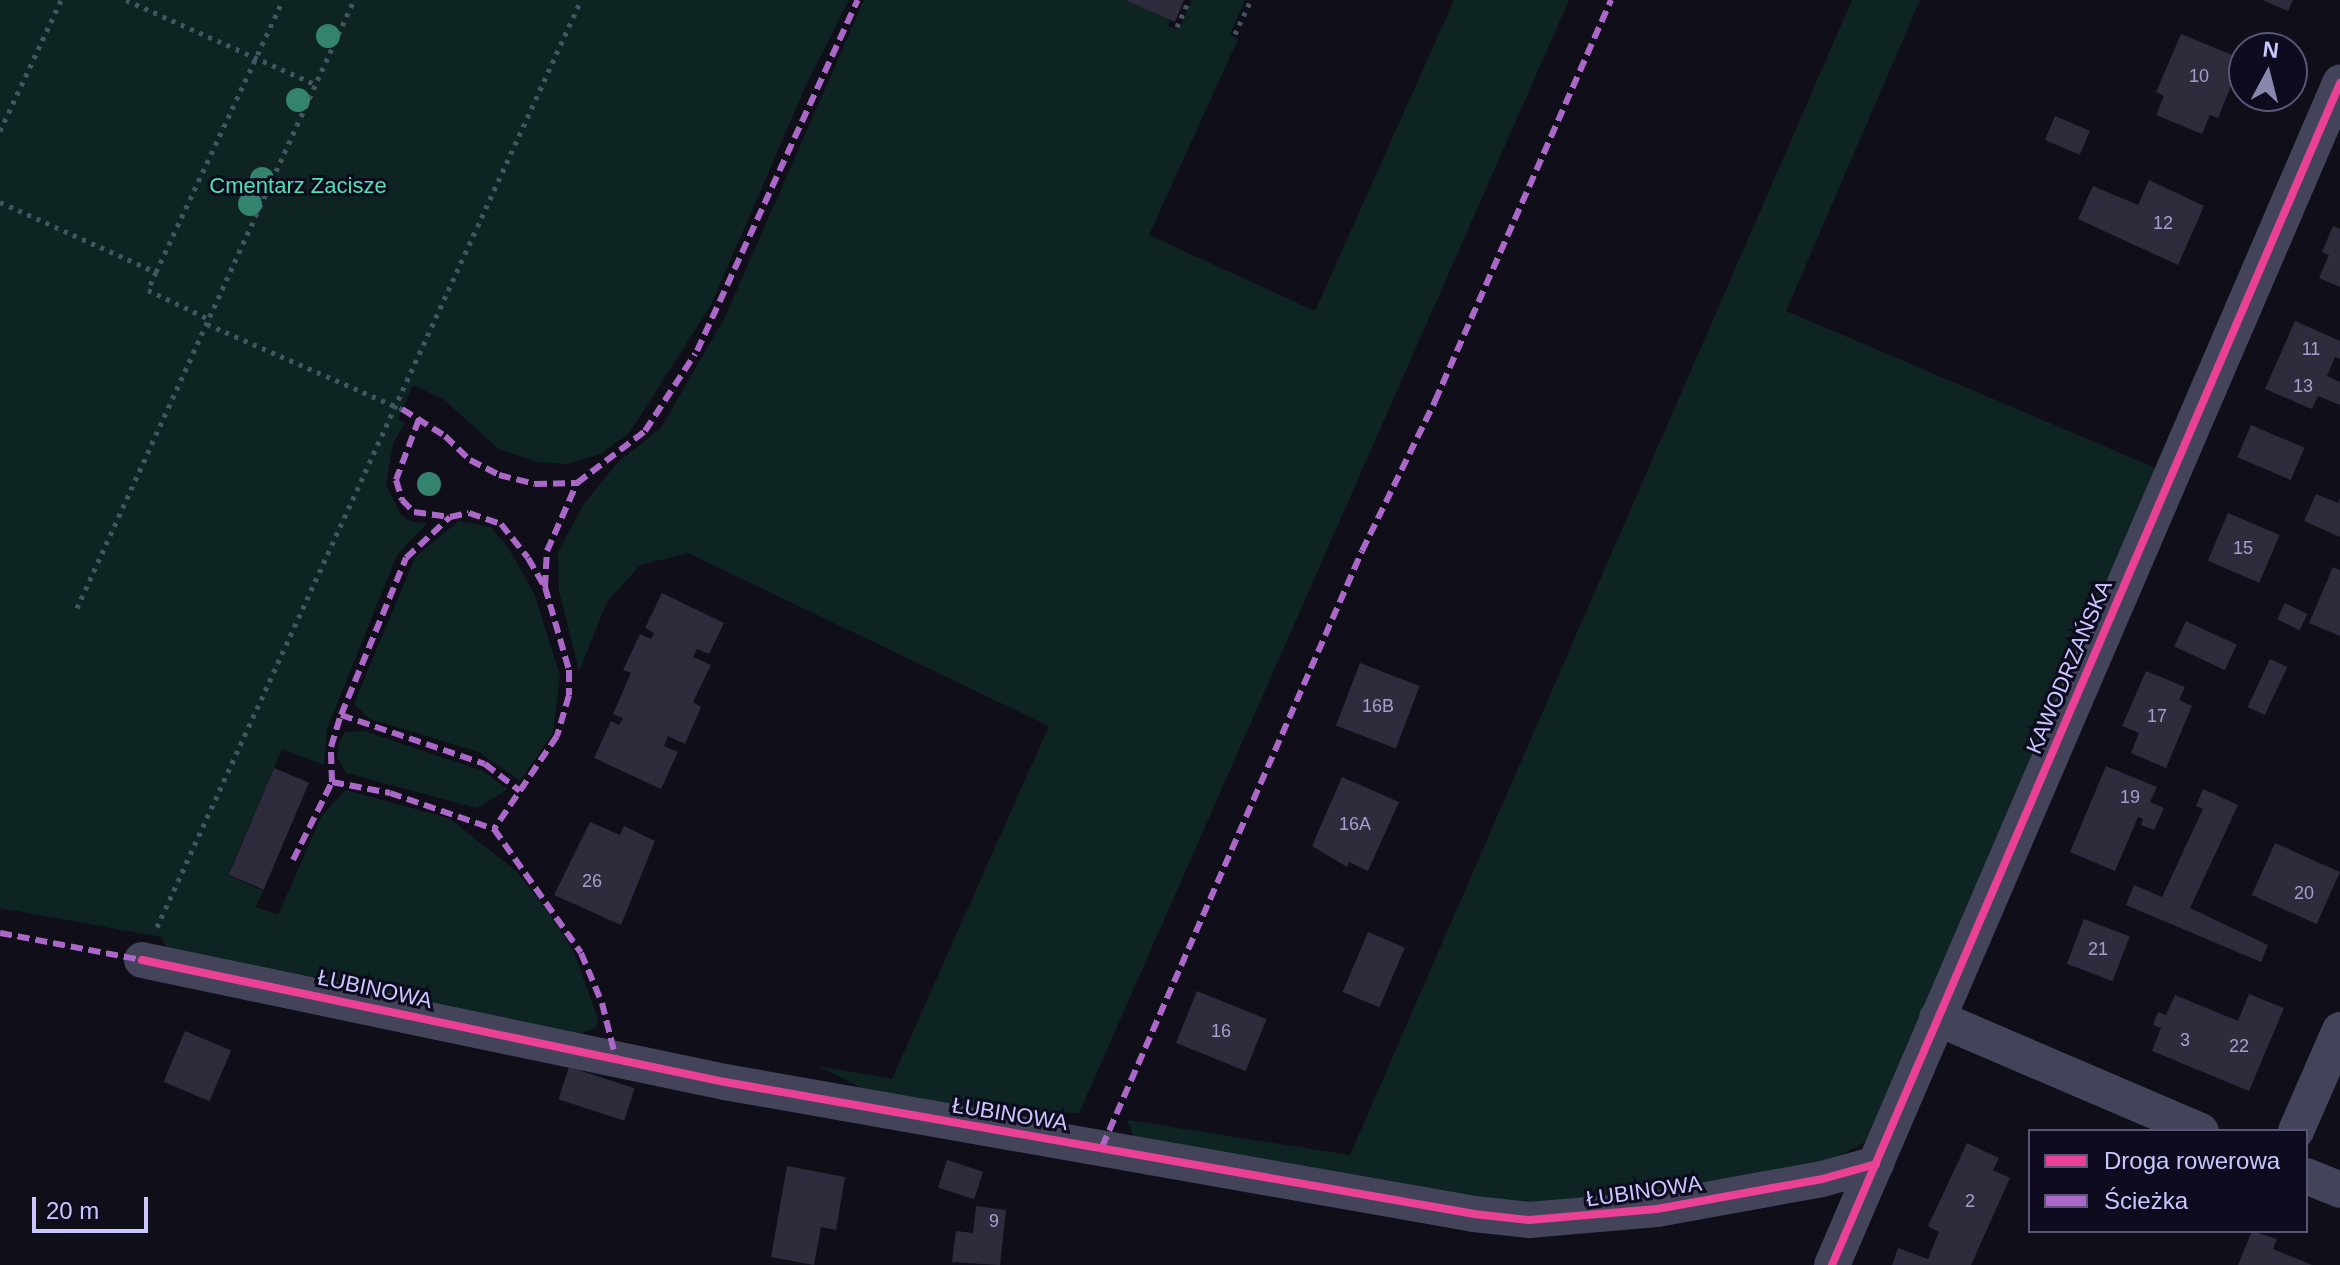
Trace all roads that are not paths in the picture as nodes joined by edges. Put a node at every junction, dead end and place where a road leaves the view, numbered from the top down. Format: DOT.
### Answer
graph roads {
  1 [pos="2340,83"];
  2 [pos="147,948"];
  3 [pos="1937,1018"];
  4 [pos="2340,1030"];
  5 [pos="2196,1129"];
  6 [pos="2297,1129"];
  7 [pos="1876,1164"];
  8 [pos="2308,1177"];
  9 [pos="2340,1190"];
  10 [pos="1832,1265"];
  1 -- 3 [label="street, KAWODRZAŃSKA"];
  2 -- 7 [label="street, ŁUBINOWA"];
  3 -- 5 [label="street"];
  3 -- 7 [label="street, KAWODRZAŃSKA"];
  4 -- 6 [label="street"];
  7 -- 10 [label="street, KAWODRZAŃSKA"];
  8 -- 9 [label="street"];
}
